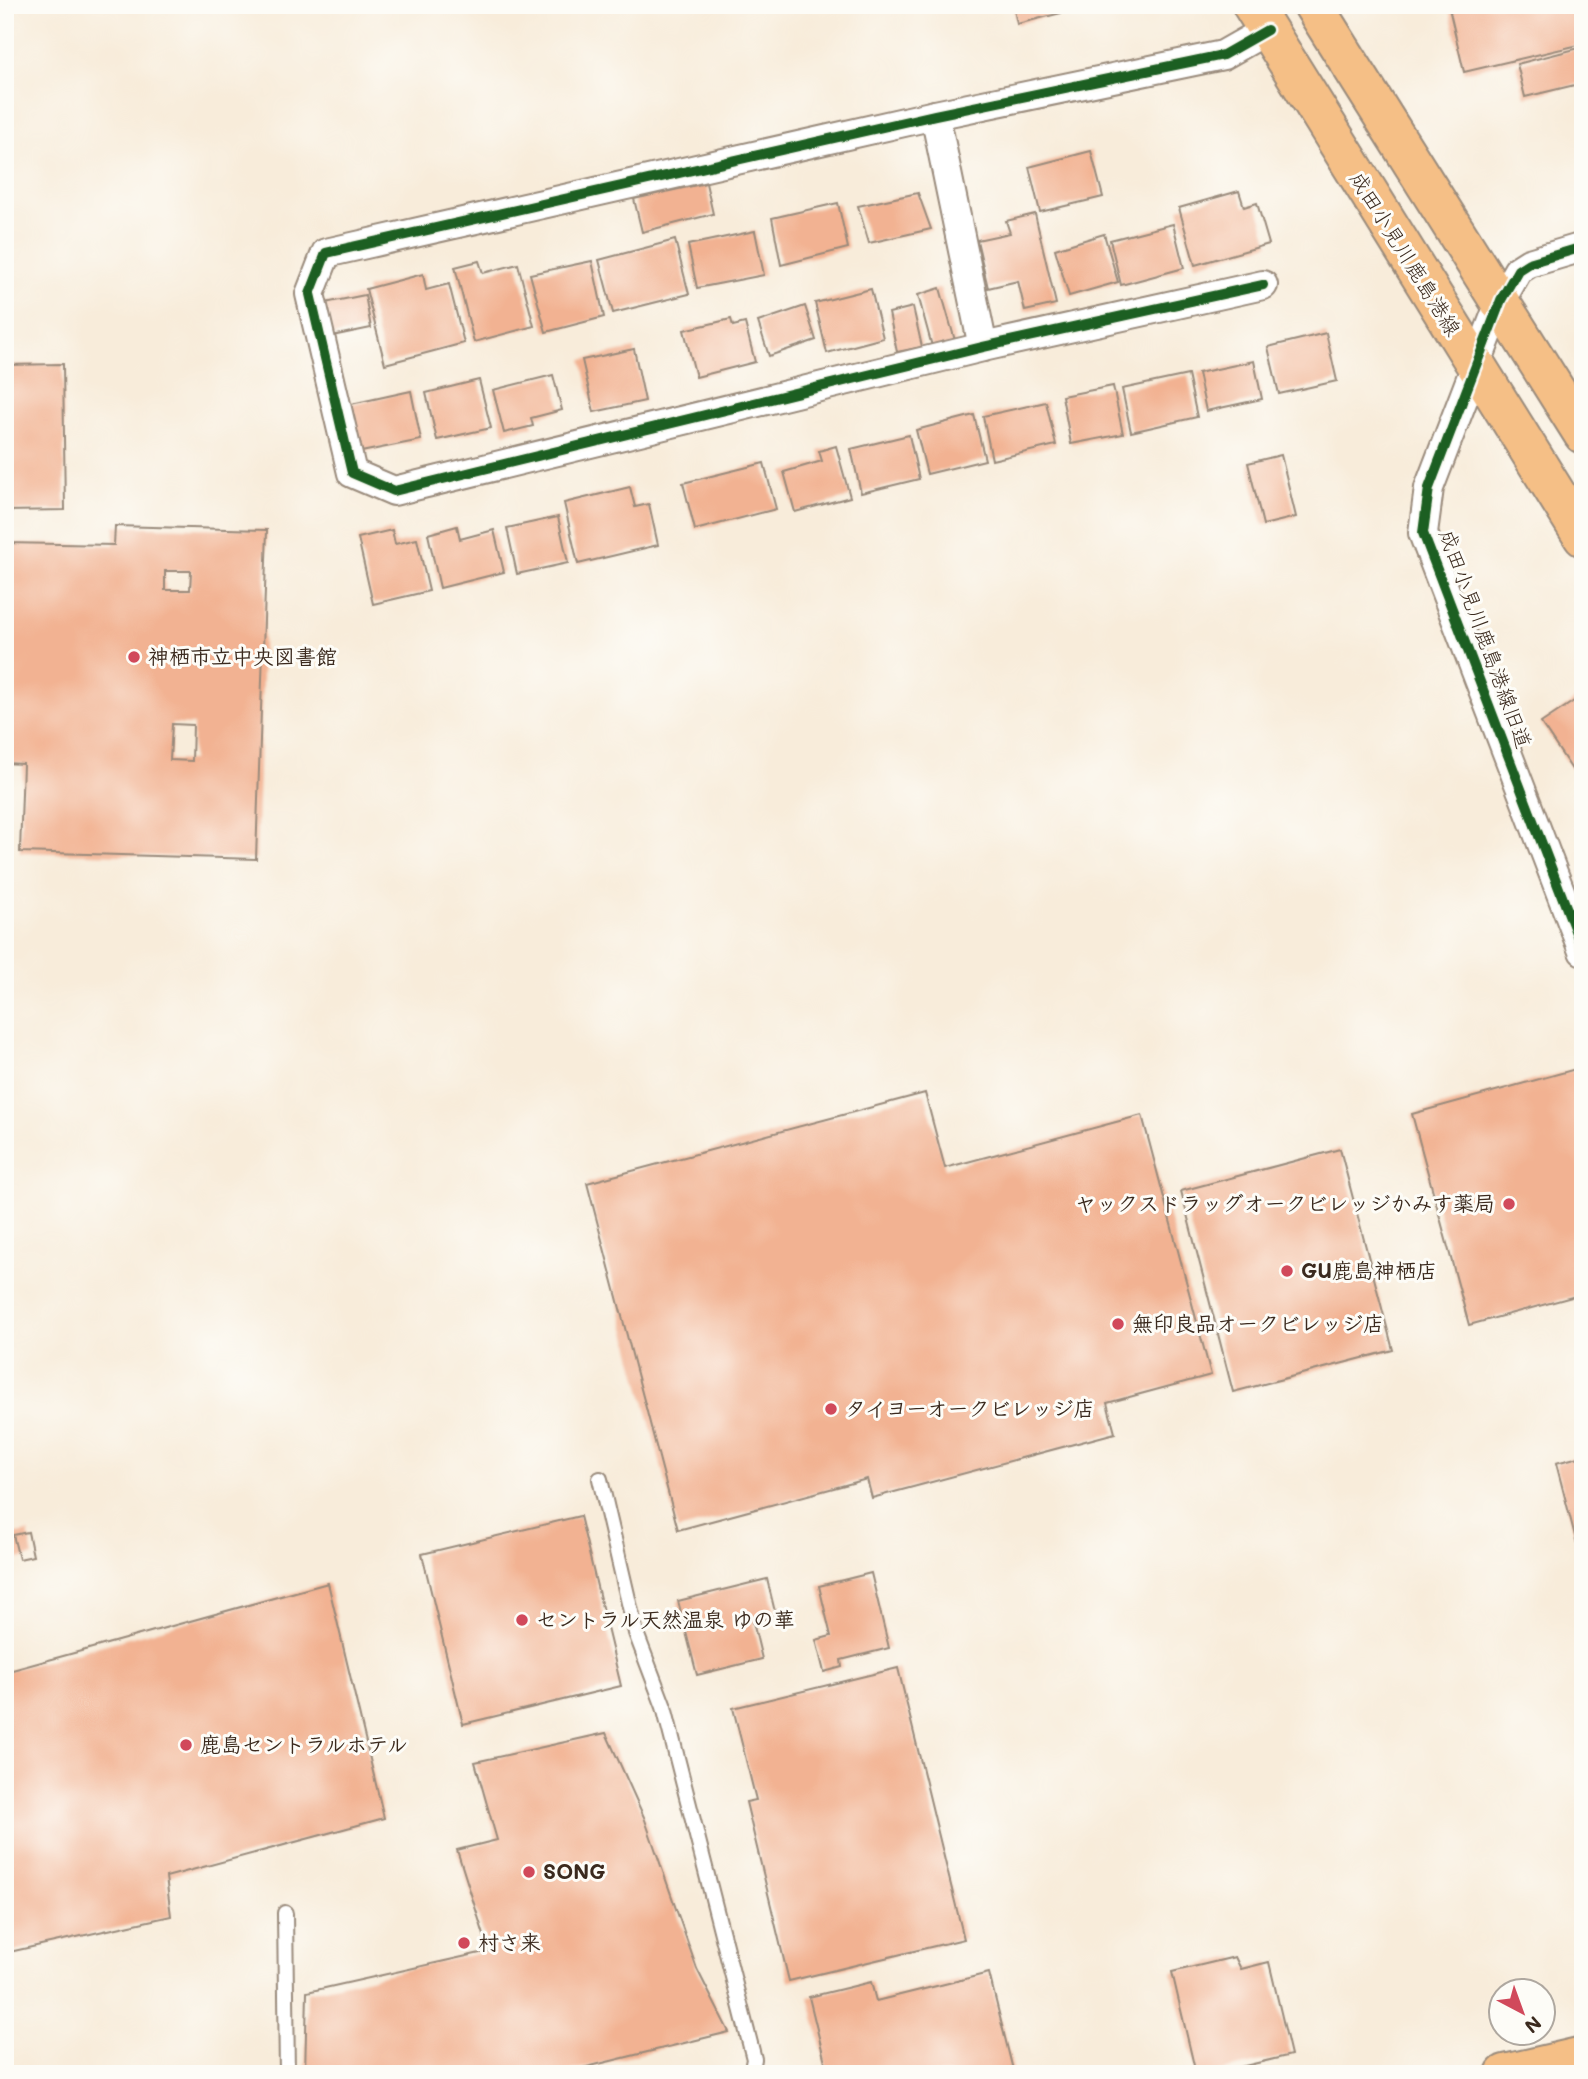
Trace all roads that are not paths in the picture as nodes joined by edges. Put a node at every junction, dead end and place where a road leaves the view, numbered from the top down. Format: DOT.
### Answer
graph roads {
  1 [pos="1313,5"];
  2 [pos="1260,18"];
  3 [pos="936,115"];
  4 [pos="1583,247"];
  5 [pos="1263,285"];
  6 [pos="1501,300"];
  7 [pos="983,347"];
  8 [pos="1476,370"];
  9 [pos="1583,434"];
  10 [pos="1583,537"];
  11 [pos="1583,951"];
  12 [pos="600,1479"];
  13 [pos="285,1913"];
  14 [pos="1583,2056"];
  15 [pos="287,2074"];
  16 [pos="751,2074"];
  17 [pos="1505,2074"];
  1 -- 6 [label="main road"];
  2 -- 3 [label="street"];
  2 -- 8 [label="main road, 成田小見川鹿島港線"];
  3 -- 7 [label="street"];
  3 -- 7 [label="street"];
  4 -- 6 [label="street, 成田小見川鹿島港線旧道"];
  5 -- 7 [label="street"];
  6 -- 8 [label="street, 成田小見川鹿島港線旧道"];
  6 -- 9 [label="main road"];
  8 -- 10 [label="main road, 成田小見川鹿島港線"];
  8 -- 11 [label="street, 成田小見川鹿島港線旧道"];
  12 -- 16 [label="lane"];
  13 -- 15 [label="lane"];
  14 -- 17 [label="main road"];
}
